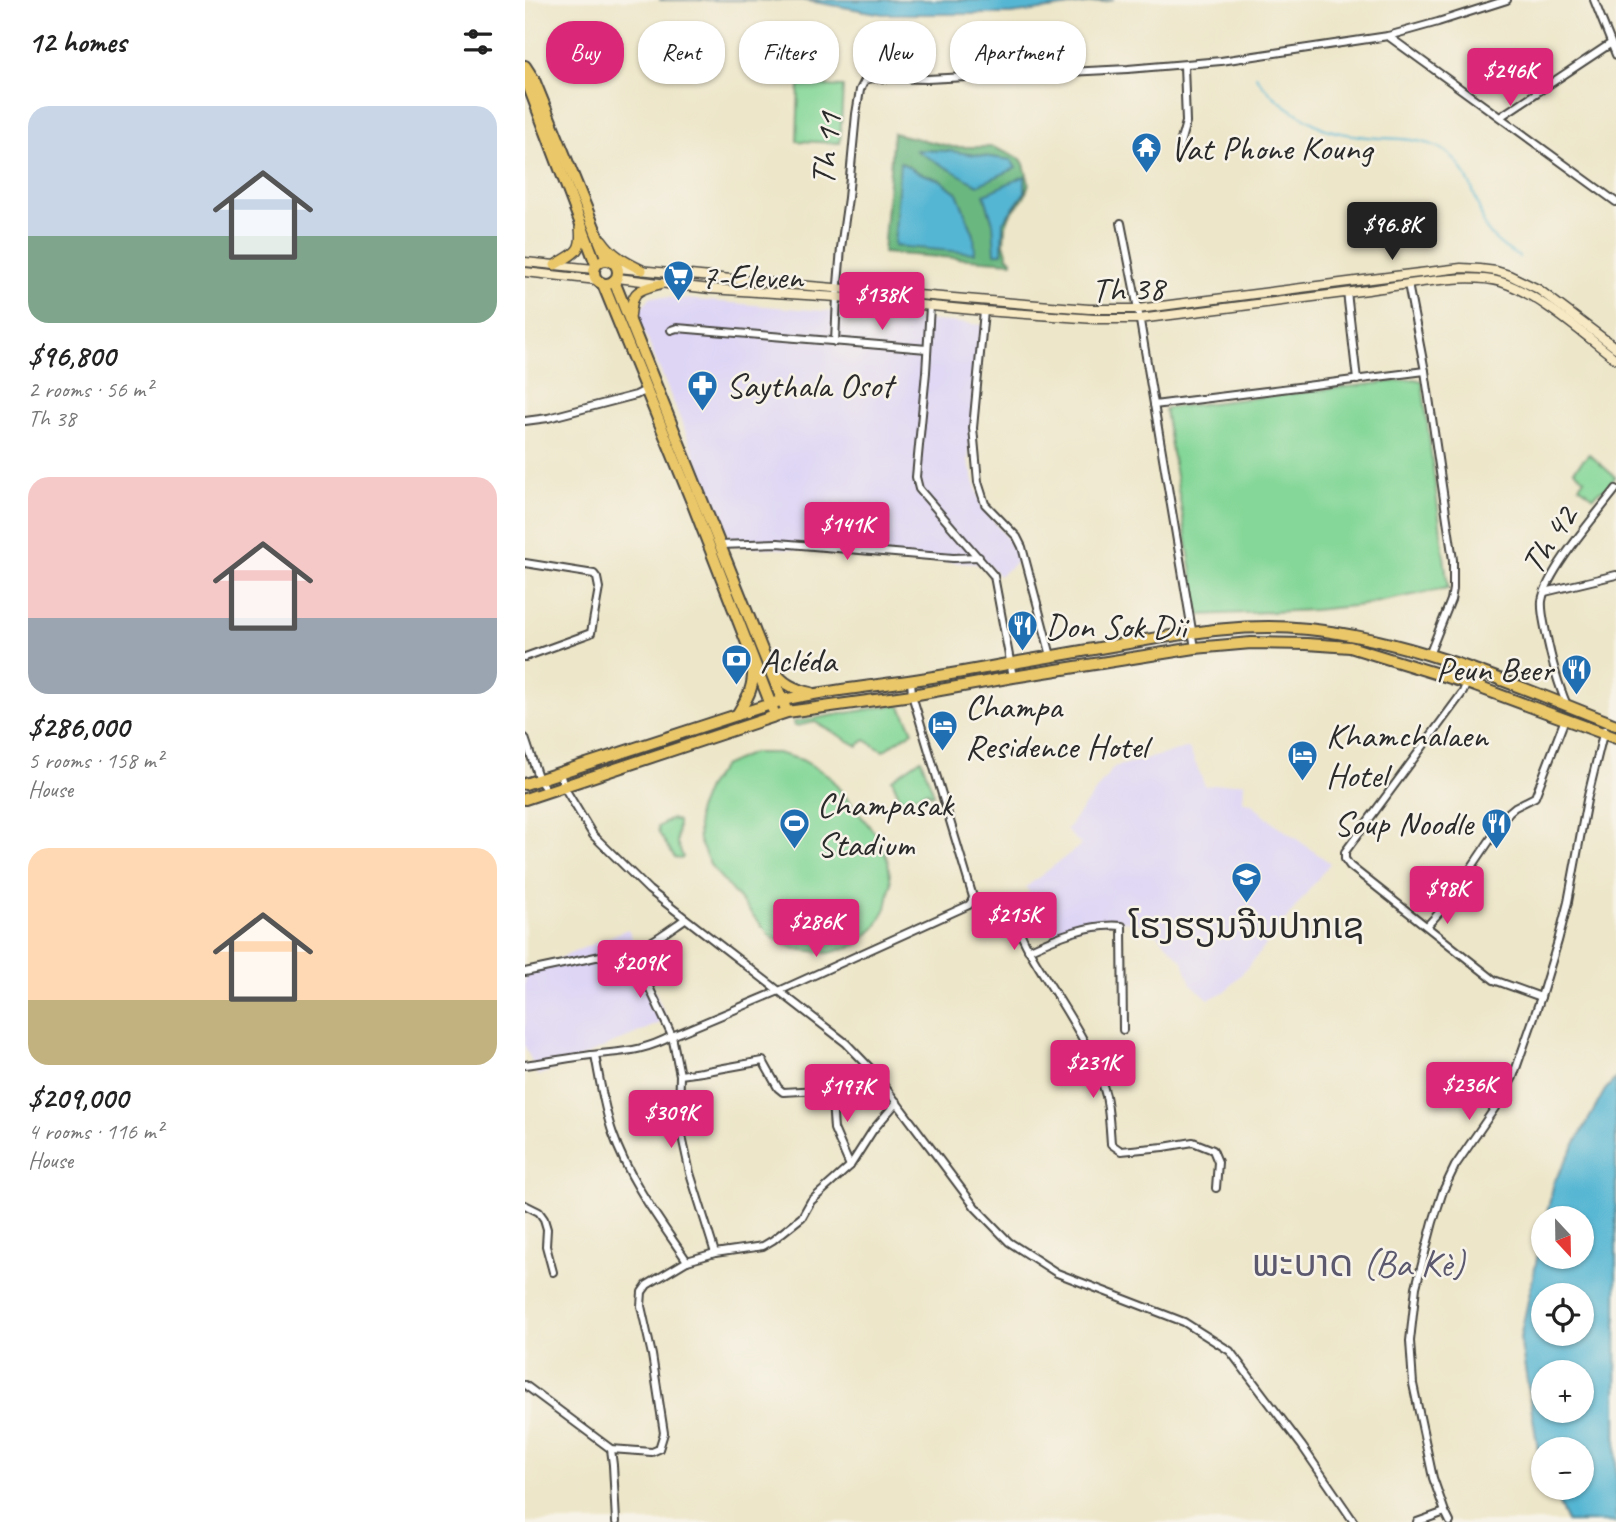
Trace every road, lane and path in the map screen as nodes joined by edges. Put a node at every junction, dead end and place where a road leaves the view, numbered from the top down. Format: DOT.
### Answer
graph roads {
  1 [pos="1507,0"];
  2 [pos="1594,0"];
  3 [pos="1388,36"];
  4 [pos="1611,44"];
  5 [pos="1616,55"];
  6 [pos="1184,65"];
  7 [pos="525,68"];
  8 [pos="1500,117"];
  9 [pos="1178,147"];
  10 [pos="1616,202"];
  11 [pos="579,220"];
  12 [pos="1121,223"];
  13 [pos="594,229"];
  14 [pos="525,262"];
  15 [pos="555,265"];
  16 [pos="642,270"];
  17 [pos="525,272"];
  18 [pos="606,273"];
  19 [pos="660,284"];
  20 [pos="1408,284"];
  21 [pos="837,287"];
  22 [pos="1347,292"];
  23 [pos="837,297"];
  24 [pos="930,306"];
  25 [pos="1139,309"];
  26 [pos="984,311"];
  27 [pos="1139,319"];
  28 [pos="629,321"];
  29 [pos="671,330"];
  30 [pos="835,342"];
  31 [pos="1616,348"];
  32 [pos="927,349"];
  33 [pos="1616,359"];
  34 [pos="1425,371"];
  35 [pos="1357,380"];
  36 [pos="650,388"];
  37 [pos="1154,405"];
  38 [pos="525,421"];
  39 [pos="1616,489"];
  40 [pos="715,546"];
  41 [pos="979,558"];
  42 [pos="525,563"];
  43 [pos="1616,575"];
  44 [pos="1545,592"];
  45 [pos="1192,632"];
  46 [pos="1195,648"];
  47 [pos="764,652"];
  48 [pos="752,655"];
  49 [pos="1429,655"];
  50 [pos="1051,656"];
  51 [pos="525,657"];
  52 [pos="1010,663"];
  53 [pos="1472,670"];
  54 [pos="1013,677"];
  55 [pos="911,680"];
  56 [pos="1467,683"];
  57 [pos="813,694"];
  58 [pos="912,695"];
  59 [pos="783,700"];
  60 [pos="771,704"];
  61 [pos="1567,705"];
  62 [pos="787,712"];
  63 [pos="737,715"];
  64 [pos="775,716"];
  65 [pos="1565,719"];
  66 [pos="1612,724"];
  67 [pos="1602,733"];
  68 [pos="525,738"];
  69 [pos="1616,738"];
  70 [pos="560,773"];
  71 [pos="539,780"];
  72 [pos="525,785"];
  73 [pos="564,787"];
  74 [pos="548,792"];
  75 [pos="525,799"];
  76 [pos="972,901"];
  77 [pos="685,919"];
  78 [pos="1427,926"];
  79 [pos="1028,950"];
  80 [pos="632,951"];
  81 [pos="525,972"];
  82 [pos="779,991"];
  83 [pos="1541,997"];
  84 [pos="1123,1030"];
  85 [pos="672,1036"];
  86 [pos="595,1055"];
  87 [pos="525,1065"];
  88 [pos="680,1075"];
  89 [pos="897,1102"];
  90 [pos="850,1166"];
  91 [pos="1216,1188"];
  92 [pos="525,1205"];
  93 [pos="715,1253"];
  94 [pos="687,1261"];
  95 [pos="552,1272"];
  96 [pos="525,1385"];
  97 [pos="611,1449"];
  98 [pos="1445,1512"];
  99 [pos="616,1522"];
  100 [pos="1354,1522"];
  101 [pos="1417,1522"];
  102 [pos="1450,1522"];
  1 -- 3 [label="street, Th 11"];
  2 -- 4 [label="street"];
  3 -- 6 [label="street, Th 11"];
  3 -- 8 [label="street"];
  4 -- 5 [label="street"];
  4 -- 8 [label="street"];
  6 -- 9 [label="street"];
  6 -- 21 [label="street, Th 11"];
  7 -- 11 [label="highway"];
  7 -- 13 [label="highway"];
  8 -- 10 [label="street"];
  11 -- 15 [label="main road"];
  11 -- 18 [label="highway"];
  12 -- 25 [label="street"];
  13 -- 16 [label="main road"];
  13 -- 18 [label="highway"];
  14 -- 15 [label="street, Th 38"];
  15 -- 18 [label="street, Th 38"];
  16 -- 18 [label="street, Th 38"];
  16 -- 21 [label="street, Th 38"];
  17 -- 18 [label="street, Th 38"];
  18 -- 19 [label="street, Th 38"];
  18 -- 28 [label="highway"];
  18 -- 36 [label="highway"];
  19 -- 23 [label="street, Th 38"];
  19 -- 28 [label="main road"];
  20 -- 22 [label="street, Th 38"];
  20 -- 33 [label="street, Th 38"];
  20 -- 34 [label="street"];
  21 -- 23 [label="street, Th 11"];
  21 -- 25 [label="street, Th 38"];
  22 -- 27 [label="street, Th 38"];
  22 -- 35 [label="street"];
  23 -- 24 [label="street, Th 38"];
  23 -- 30 [label="street, Th 11"];
  24 -- 26 [label="street, Th 38"];
  24 -- 32 [label="street"];
  25 -- 27 [label="street"];
  25 -- 31 [label="street, Th 38"];
  26 -- 27 [label="street, Th 38"];
  26 -- 50 [label="street"];
  27 -- 37 [label="street"];
  28 -- 36 [label="highway"];
  29 -- 30 [label="street"];
  30 -- 32 [label="street"];
  32 -- 41 [label="street"];
  34 -- 35 [label="street"];
  34 -- 49 [label="street"];
  35 -- 37 [label="street"];
  36 -- 38 [label="street"];
  36 -- 40 [label="highway"];
  37 -- 45 [label="street"];
  39 -- 44 [label="street, Th 42"];
  40 -- 41 [label="street"];
  40 -- 47 [label="highway"];
  40 -- 48 [label="highway"];
  41 -- 52 [label="street"];
  42 -- 51 [label="street"];
  43 -- 44 [label="street"];
  44 -- 61 [label="street, Th 42"];
  45 -- 46 [label="street"];
  45 -- 49 [label="highway"];
  45 -- 50 [label="highway"];
  46 -- 54 [label="highway"];
  46 -- 56 [label="highway"];
  47 -- 57 [label="highway"];
  47 -- 59 [label="highway"];
  48 -- 60 [label="highway"];
  48 -- 63 [label="highway"];
  49 -- 53 [label="highway"];
  50 -- 52 [label="highway"];
  52 -- 54 [label="street"];
  52 -- 55 [label="highway"];
  53 -- 56 [label="street"];
  53 -- 61 [label="highway"];
  54 -- 58 [label="highway"];
  55 -- 57 [label="highway"];
  55 -- 58 [label="street"];
  56 -- 65 [label="highway"];
  56 -- 78 [label="street"];
  57 -- 59 [label="highway"];
  58 -- 62 [label="highway"];
  58 -- 76 [label="street"];
  59 -- 60 [label="highway"];
  59 -- 62 [label="highway"];
  60 -- 63 [label="highway"];
  60 -- 64 [label="highway"];
  61 -- 66 [label="highway"];
  62 -- 64 [label="highway"];
  63 -- 70 [label="highway"];
  64 -- 73 [label="highway"];
  65 -- 67 [label="highway"];
  65 -- 78 [label="street"];
  66 -- 67 [label="street"];
  67 -- 69 [label="highway"];
  67 -- 83 [label="street"];
  68 -- 71 [label="street"];
  70 -- 71 [label="highway"];
  70 -- 73 [label="street"];
  71 -- 72 [label="highway"];
  71 -- 74 [label="street"];
  73 -- 74 [label="highway"];
  73 -- 77 [label="street"];
  74 -- 75 [label="highway"];
  76 -- 79 [label="street"];
  76 -- 82 [label="street"];
  77 -- 80 [label="street"];
  77 -- 82 [label="street"];
  78 -- 83 [label="street"];
  79 -- 84 [label="street"];
  79 -- 91 [label="street"];
  80 -- 81 [label="street"];
  80 -- 85 [label="street"];
  82 -- 85 [label="street"];
  82 -- 89 [label="street"];
  83 -- 98 [label="street"];
  85 -- 86 [label="street"];
  85 -- 88 [label="street"];
  86 -- 87 [label="street"];
  86 -- 94 [label="street"];
  88 -- 90 [label="street"];
  88 -- 93 [label="street"];
  89 -- 90 [label="street"];
  89 -- 100 [label="street"];
  90 -- 93 [label="street"];
  92 -- 95 [label="street"];
  93 -- 94 [label="street"];
  94 -- 97 [label="street"];
  96 -- 97 [label="street"];
  97 -- 99 [label="street"];
  98 -- 101 [label="street"];
  98 -- 102 [label="street"];
}
